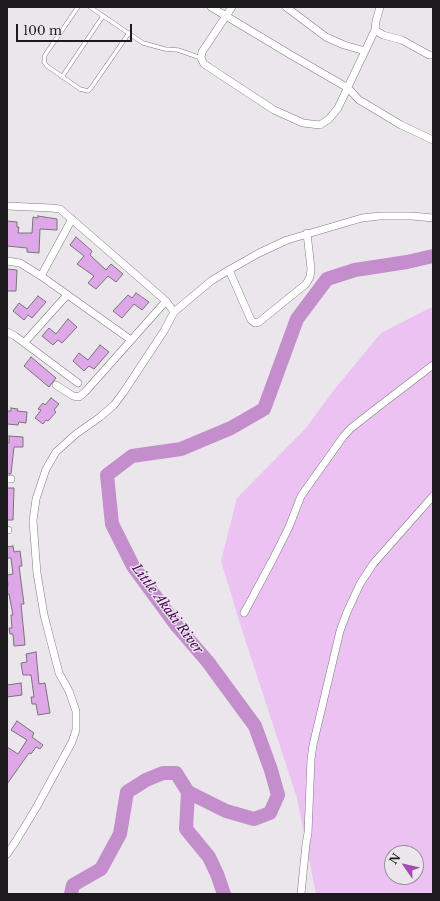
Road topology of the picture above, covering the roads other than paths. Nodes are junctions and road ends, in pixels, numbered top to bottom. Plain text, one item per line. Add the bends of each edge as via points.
1 (78, 7) edge
2 (90, 7) edge
3 (211, 7) edge
4 (232, 7) edge
5 (286, 7) edge
6 (380, 7) edge
7 (226, 15) junction
8 (103, 16) junction
9 (375, 30) junction
10 (129, 33) junction
11 (365, 51) junction
12 (433, 55) edge
13 (201, 58) junction
14 (62, 77) junction
15 (348, 88) junction
16 (433, 140) edge
17 (7, 206) edge
18 (433, 218) edge
19 (72, 219) junction
20 (307, 233) junction
21 (7, 261) edge
22 (229, 270) junction
23 (41, 276) junction
24 (67, 295) junction
25 (166, 301) junction
26 (174, 312) junction
27 (7, 332) edge
28 (132, 340) junction
29 (24, 343) junction
30 (433, 365) edge
31 (78, 383) dead end
32 (56, 385) dead end
33 (433, 496) edge
34 (244, 613) dead end
35 (7, 854) edge
36 (301, 894) edge

1 - 14 lane via 45,55 44,62 47,66
2 - 8 lane
3 - 7 street
4 - 7 street
5 - 11 street via 326,36
6 - 9 street
7 - 13 street via 202,52
7 - 15 street
8 - 10 lane
8 - 14 lane
9 - 11 street
9 - 12 street
10 - 13 lane via 143,43
10 - 14 lane via 88,91 80,89
11 - 15 street
13 - 15 street via 204,64 274,110 303,123 320,124 329,119
15 - 16 street via 359,100 401,125
17 - 19 street via 60,209
18 - 20 street via 362,218
19 - 23 street
19 - 25 street
20 - 22 street via 259,253
20 - 22 street via 311,269 308,281 259,322 251,320
21 - 23 street via 20,264
22 - 26 street via 211,281
23 - 24 street
24 - 28 street
24 - 29 street
25 - 26 street
25 - 28 street
26 - 35 street via 114,405 56,452 46,469 36,499 33,521 37,573 44,615 59,673 76,711 76,730 47,787
27 - 29 street
28 - 32 street via 79,397
29 - 31 street
30 - 34 street via 343,437 301,496 289,527
33 - 36 street via 372,564 360,584 340,631 313,745 308,833

